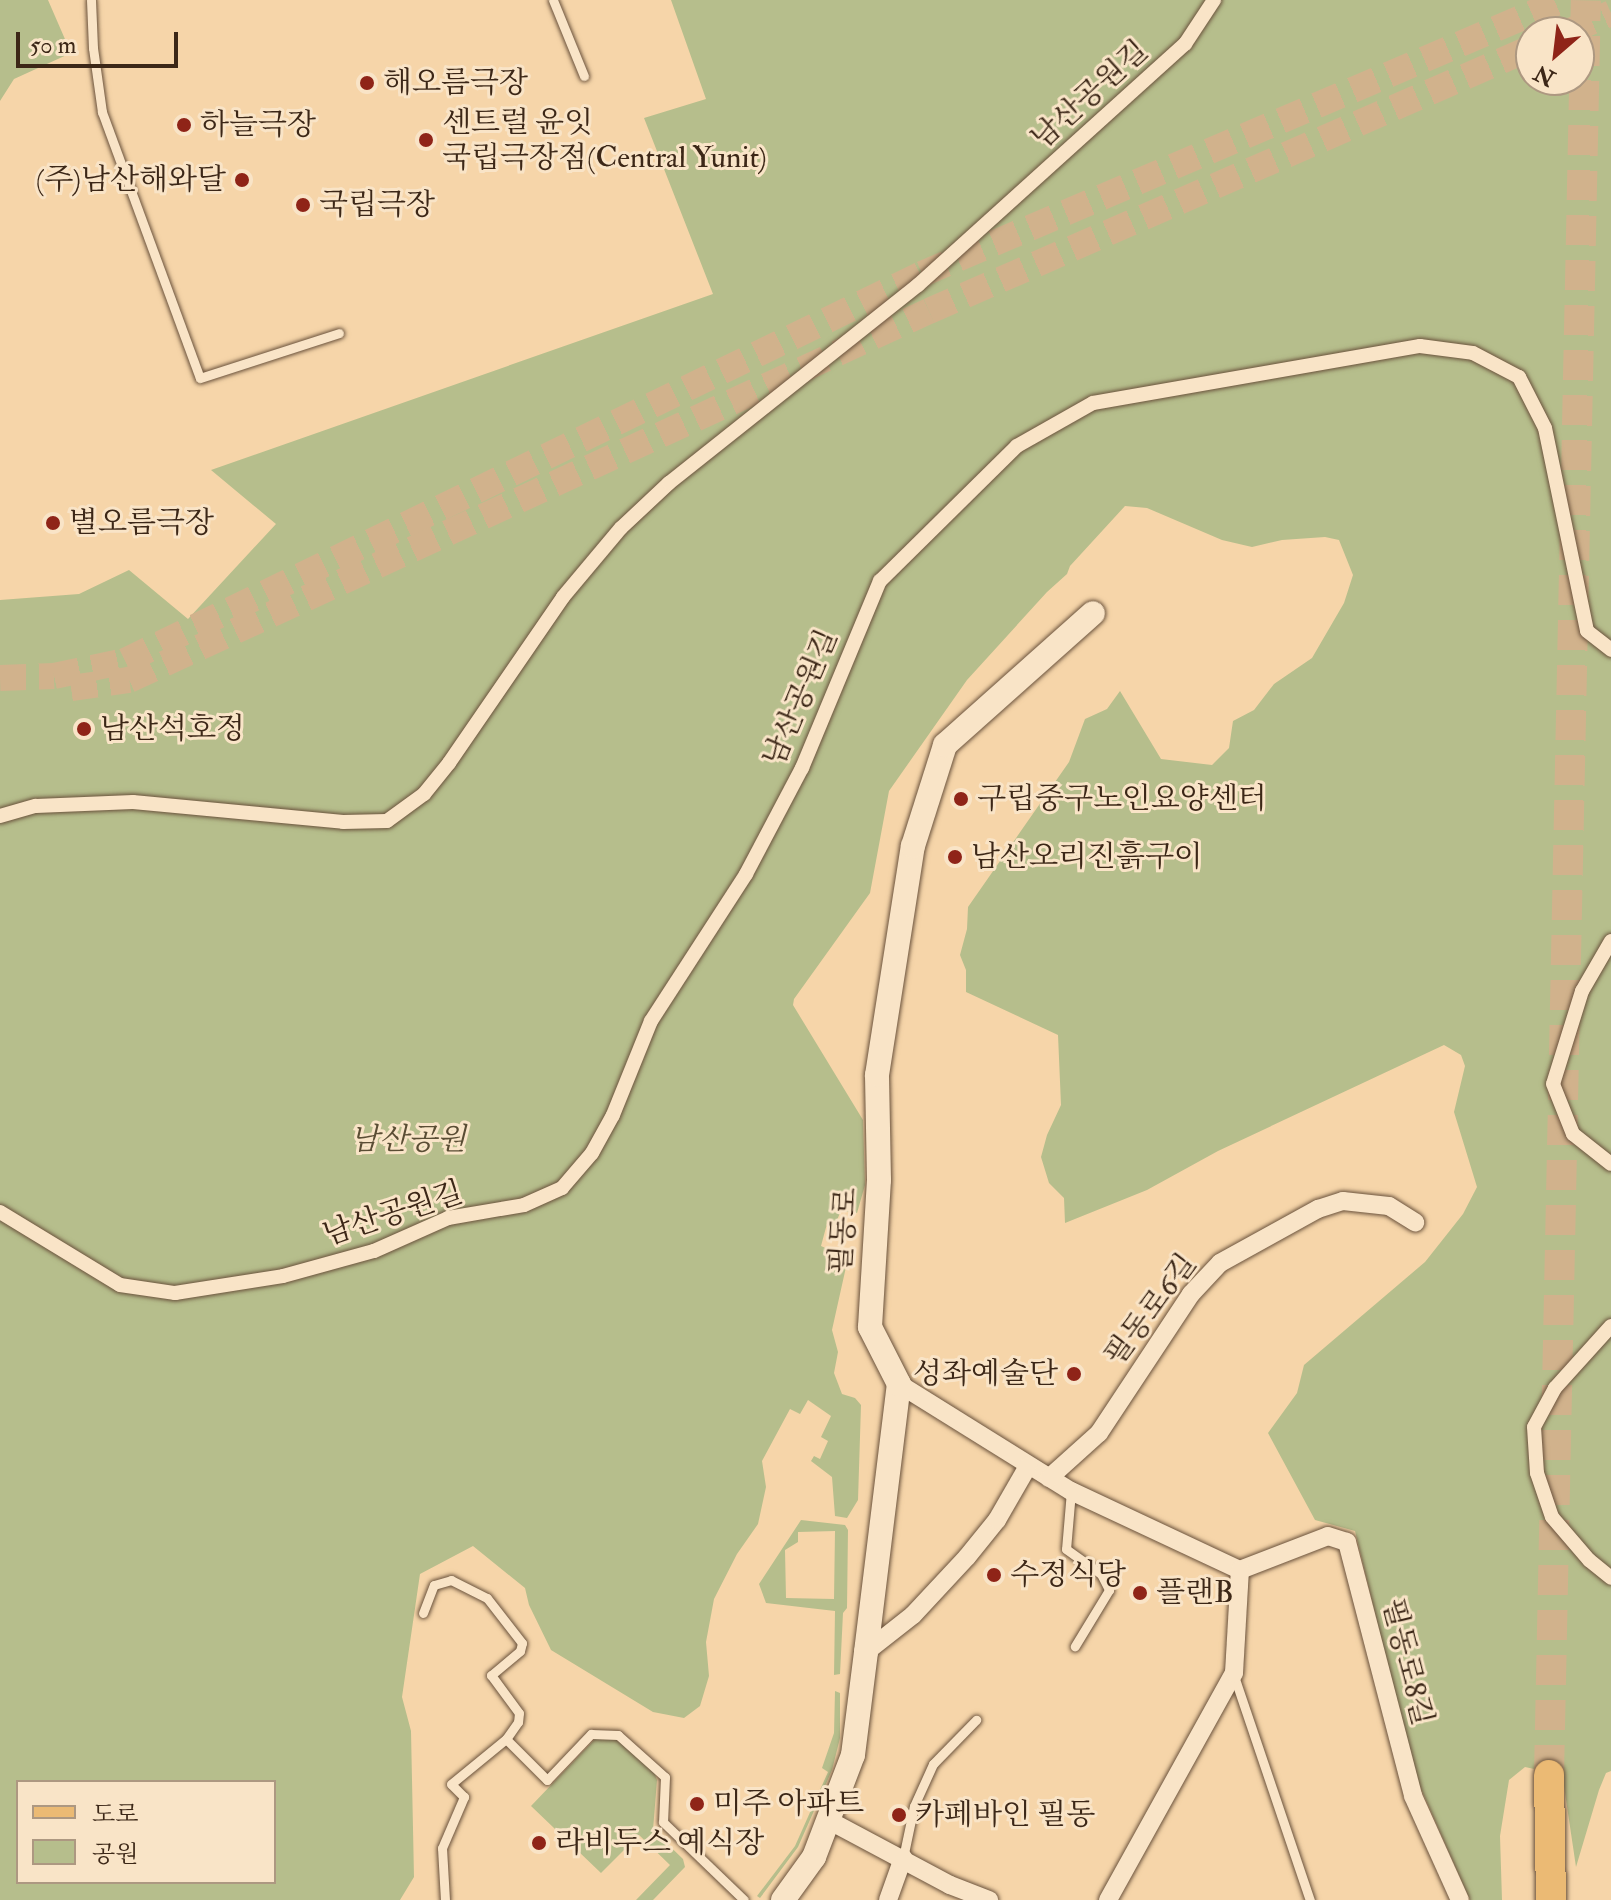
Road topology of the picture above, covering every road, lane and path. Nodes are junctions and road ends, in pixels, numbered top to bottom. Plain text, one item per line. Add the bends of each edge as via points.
1 (91, 0) edge
2 (553, 0) edge
3 (1214, 0) edge
4 (584, 76) dead end
5 (339, 333) dead end
6 (1093, 613) dead end
7 (1611, 650) edge
8 (0, 816) edge
9 (1611, 941) edge
10 (1611, 1164) edge
11 (0, 1212) edge
12 (1415, 1222) dead end
13 (1611, 1326) edge
14 (899, 1384) junction
15 (1028, 1466) junction
16 (1049, 1478) junction
17 (1071, 1491) junction
18 (1240, 1570) junction
19 (1611, 1578) edge
20 (423, 1613) dead end
21 (1075, 1646) dead end
22 (866, 1652) junction
23 (1234, 1673) junction
24 (976, 1720) dead end
25 (506, 1739) junction
26 (1549, 1775) tunnel mouth
27 (830, 1821) junction
28 (903, 1858) junction
29 (445, 1900) edge
30 (744, 1900) edge
31 (783, 1900) edge
32 (888, 1900) edge
33 (989, 1900) edge
34 (1108, 1900) edge
35 (1310, 1900) edge
36 (1460, 1900) edge
37 (1551, 1900) edge

1 - 5 lane via 102,112 200,378
2 - 4 lane
3 - 8 street, 남산공원길 via 1185,44 918,285 669,483 621,528 563,597 449,763 424,794 387,821 343,822 133,802 36,806
6 - 14 street, 필동로 via 945,745 913,846 877,1075 879,1180 870,1327
7 - 11 street, 남산공원길 via 1587,631 1545,428 1519,377 1473,353 1420,346 1093,403 1017,446 880,581 802,768 746,874 651,1021 592,1153 562,1188 524,1205 448,1218 374,1251 283,1276 175,1293 120,1285
9 - 10 street via 1582,991 1553,1084 1573,1134
12 - 16 street, 필동로6길 via 1389,1206 1343,1201 1318,1209 1220,1263 1191,1294 1099,1433
13 - 19 street via 1555,1388 1534,1427 1537,1473 1552,1517
14 - 15 street
14 - 22 street
15 - 16 street
15 - 22 street via 997,1520 967,1557 913,1615
16 - 17 street
17 - 18 street
17 - 21 lane via 1066,1549 1101,1574 1109,1590
18 - 23 street
18 - 36 street, 필동로8길 via 1328,1536 1347,1542 1413,1796
20 - 25 lane via 434,1585 451,1580 487,1598 522,1643 520,1651 491,1675 519,1713
22 - 27 street via 853,1755
23 - 34 street
23 - 35 lane
24 - 28 lane via 933,1764 914,1806
25 - 29 lane via 451,1784 464,1797 442,1848
25 - 30 lane via 547,1780 591,1734 618,1735 665,1777 663,1822
26 - 37 main road
27 - 28 street
27 - 31 street via 814,1857
28 - 32 street
28 - 33 street

